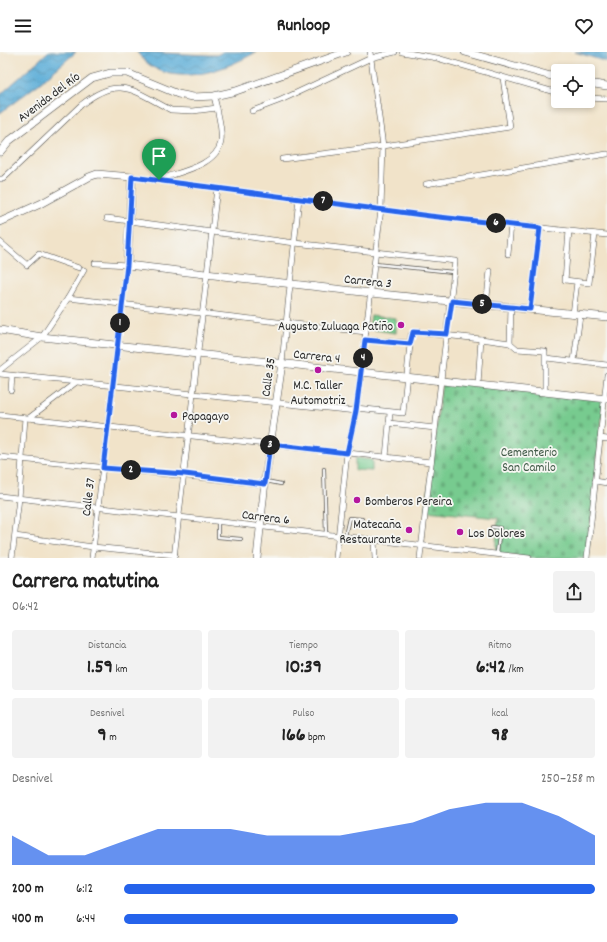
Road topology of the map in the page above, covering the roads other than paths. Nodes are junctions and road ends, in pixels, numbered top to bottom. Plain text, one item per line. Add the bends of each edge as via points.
1 (346, 52) edge
2 (370, 52) edge
3 (396, 52) edge
4 (402, 52) edge
5 (465, 52) edge
6 (370, 58) junction
7 (551, 76) edge
8 (503, 78) junction
9 (595, 84) edge
10 (607, 86) edge
11 (551, 91) edge
12 (214, 96) junction
13 (595, 98) edge
14 (607, 99) edge
15 (217, 108) junction
16 (252, 111) dead end
17 (384, 146) junction
18 (0, 152) edge
19 (607, 154) edge
20 (282, 159) dead end
21 (132, 177) junction
22 (0, 179) edge
23 (159, 180) junction
24 (426, 184) dead end
25 (216, 188) junction
26 (299, 198) junction
27 (381, 209) junction
28 (106, 218) dead end
29 (129, 220) junction
30 (0, 222) edge
31 (512, 225) junction
32 (540, 228) junction
33 (569, 231) junction
34 (212, 233) junction
35 (595, 234) junction
36 (607, 235) edge
37 (0, 242) edge
38 (295, 244) junction
39 (376, 252) junction
40 (508, 254) dead end
41 (95, 263) dead end
42 (374, 264) junction
43 (127, 265) junction
44 (79, 268) dead end
45 (84, 270) dead end
46 (490, 271) dead end
47 (454, 272) junction
48 (207, 274) junction
49 (577, 282) junction
50 (290, 284) junction
51 (371, 293) junction
52 (68, 298) junction
53 (452, 301) junction
54 (122, 304) junction
55 (486, 305) junction
56 (511, 307) junction
57 (530, 309) junction
58 (203, 313) junction
59 (576, 314) junction
60 (607, 317) edge
61 (286, 323) junction
62 (0, 330) edge
63 (366, 332) junction
64 (447, 334) junction
65 (42, 337) junction
66 (481, 339) junction
67 (365, 340) junction
68 (510, 343) junction
69 (410, 344) junction
70 (117, 345) junction
71 (198, 354) junction
72 (546, 358) junction
73 (574, 361) junction
74 (282, 363) junction
75 (607, 365) edge
76 (0, 370) edge
77 (361, 372) junction
78 (0, 374) edge
79 (12, 376) junction
80 (607, 376) edge
81 (407, 377) junction
82 (442, 381) junction
83 (74, 382) junction
84 (478, 385) junction
85 (112, 386) junction
86 (11, 390) dead end
87 (545, 392) junction
88 (193, 396) junction
89 (605, 399) edge
90 (276, 404) junction
91 (356, 410) junction
92 (390, 413) junction
93 (0, 415) edge
94 (27, 418) junction
95 (389, 423) junction
96 (108, 427) junction
97 (435, 428) junction
98 (189, 436) junction
99 (600, 438) junction
100 (607, 439) edge
101 (270, 444) junction
102 (347, 453) junction
103 (0, 456) edge
104 (386, 457) junction
105 (21, 458) junction
106 (431, 462) junction
107 (103, 468) junction
108 (324, 469) dead end
109 (185, 474) junction
110 (595, 482) junction
111 (265, 483) junction
112 (607, 483) edge
113 (281, 484) dead end
114 (0, 496) edge
115 (19, 498) junction
116 (98, 509) junction
117 (179, 518) junction
118 (362, 520) dead end
119 (218, 522) junction
120 (260, 526) junction
121 (492, 527) dead end
122 (326, 534) junction
123 (337, 535) junction
124 (15, 536) junction
125 (345, 536) junction
126 (241, 539) dead end
127 (374, 540) junction
128 (422, 546) junction
129 (93, 547) junction
130 (499, 556) edge
131 (175, 557) edge
132 (12, 558) edge
133 (92, 558) edge
134 (257, 558) edge
135 (336, 558) edge
136 (375, 558) edge
137 (420, 558) edge
138 (529, 558) edge
139 (587, 558) edge

1 - 12 main road, Avenida del Río via 236,91
2 - 6 street
3 - 6 street
4 - 8 street via 437,58
5 - 7 main road
6 - 16 street
6 - 17 street
8 - 11 street
8 - 17 street via 510,127
9 - 10 main road
12 - 15 street
12 - 18 main road, Avenida del Río via 193,97 178,94 127,73 110,73 92,78 9,141
13 - 14 street
15 - 22 street via 171,110 125,87 115,87 93,95
15 - 23 street via 221,134 218,151 212,158
17 - 20 street
17 - 27 street
19 - 24 street
21 - 23 street
21 - 29 main road, Calle 37
21 - 30 main road via 97,174 89,176 40,204
23 - 25 street
25 - 26 street
25 - 34 street
26 - 27 street
26 - 38 street, Calle 35
27 - 31 street
27 - 39 street
28 - 29 street
29 - 34 street
29 - 43 main road, Calle 37
31 - 32 street
31 - 40 street
32 - 33 street
32 - 57 street
33 - 35 street
33 - 49 street via 565,280
34 - 38 street
34 - 48 street
35 - 36 street
35 - 49 street via 589,283
37 - 44 street via 27,265 39,254
38 - 39 street
38 - 50 street, Calle 35
39 - 42 street
39 - 47 street via 455,261
41 - 43 street
42 - 47 lane
42 - 51 street
43 - 48 main road, Carrera 3
43 - 54 street, Calle 37
45 - 52 street
46 - 55 street
47 - 53 street
48 - 50 main road, Carrera 3
48 - 58 street
49 - 59 street
50 - 51 main road, Carrera 3
50 - 61 street, Calle 35
51 - 53 main road, Carrera 3
51 - 63 street
52 - 54 street
52 - 65 street
53 - 55 main road, Carrera 3
53 - 64 street
54 - 58 street
54 - 70 street, Calle 37
55 - 56 main road, Carrera 3
56 - 57 main road, Carrera 3
56 - 68 street
57 - 59 main road, Carrera 3
58 - 61 street
58 - 71 street
59 - 60 main road, Carrera 3
59 - 73 street
61 - 63 street
61 - 74 street, Calle 35
62 - 65 main road, Carrera 4
63 - 67 street
64 - 66 street
64 - 69 street via 412,333
64 - 82 street
65 - 70 main road, Carrera 4
65 - 76 street
66 - 68 street
66 - 84 street
67 - 69 street
67 - 77 street
68 - 72 street via 517,349 545,351
69 - 81 street
70 - 71 main road, Carrera 4
70 - 85 street, Calle 37
71 - 74 main road, Carrera 4
71 - 88 street
72 - 73 street
72 - 87 street
73 - 75 street
74 - 77 main road, Carrera 4
74 - 90 main road, Calle 35
77 - 81 main road, Carrera 4
77 - 91 street
78 - 79 street
79 - 83 street
79 - 86 street
80 - 89 street
81 - 82 main road, Carrera 4
81 - 92 street via 402,414
82 - 84 main road, Carrera 4
82 - 97 street
83 - 85 street
83 - 94 street
84 - 87 main road, Carrera 4
85 - 88 street
85 - 96 street, Calle 37
87 - 89 main road, Carrera 4
88 - 90 street
88 - 98 street
89 - 99 street
90 - 91 street
90 - 101 main road, Calle 35
91 - 92 street
91 - 102 street
92 - 95 street
93 - 94 street
94 - 96 street
94 - 105 street
95 - 97 street
95 - 104 street
96 - 98 street
96 - 107 street, Calle 37
97 - 106 street
98 - 101 street
98 - 109 street
99 - 100 street
99 - 110 street
101 - 102 street
101 - 111 main road, Calle 35
102 - 104 street
102 - 123 street
103 - 105 street
104 - 106 street
105 - 107 street
105 - 115 street
106 - 128 street
107 - 109 street
107 - 116 street, Calle 37
108 - 122 lane
109 - 111 street
109 - 117 street
110 - 112 street
110 - 139 street
111 - 113 lane
111 - 120 main road, Calle 35
114 - 115 street, Carrera 6
115 - 116 street, Carrera 6
115 - 124 street
116 - 117 street, Carrera 6
116 - 129 street, Calle 37
117 - 119 street, Carrera 6
117 - 131 street
118 - 125 lane via 349,518
119 - 120 street, Carrera 6
119 - 126 lane via 218,537
120 - 122 street, Carrera 6
120 - 134 main road, Calle 35
121 - 130 lane via 500,528
122 - 123 street, Carrera 6
123 - 125 street, Carrera 6
123 - 135 street
124 - 129 street
124 - 132 street
125 - 127 street, Carrera 6
127 - 128 street, Carrera 6
127 - 136 street
128 - 130 street, Carrera 6
128 - 137 street
129 - 131 street
129 - 133 street, Calle 37
130 - 138 street, Carrera 6

